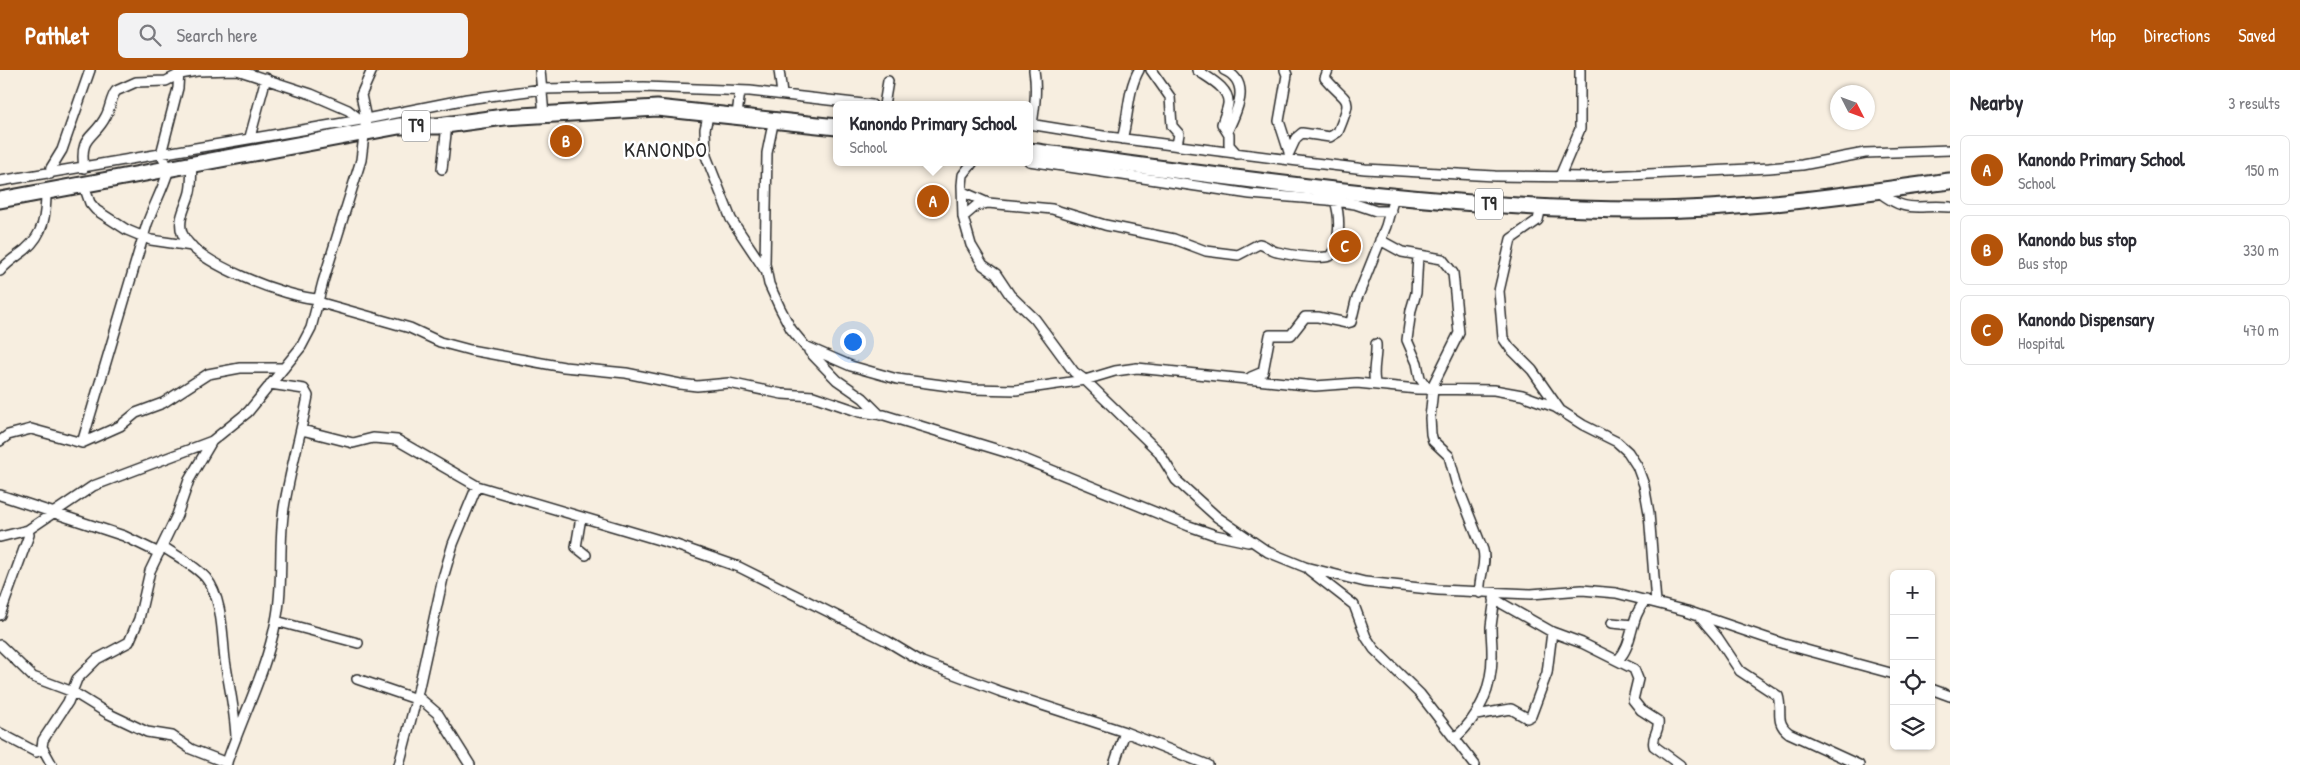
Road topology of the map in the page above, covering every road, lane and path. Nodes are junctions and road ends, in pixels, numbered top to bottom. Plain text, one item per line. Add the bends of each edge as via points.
1 (90, 70) edge
2 (372, 70) edge
3 (540, 70) edge
4 (779, 70) edge
5 (1034, 70) edge
6 (1140, 70) edge
7 (1151, 70) edge
8 (1197, 70) edge
9 (1224, 70) edge
10 (1285, 70) edge
11 (1328, 70) edge
12 (1580, 70) edge
13 (179, 72) edge
14 (266, 78) junction
15 (888, 81) dead end
16 (543, 89) junction
17 (740, 91) junction
18 (782, 94) junction
19 (839, 101) edge
20 (885, 101) edge
21 (709, 112) junction
22 (544, 115) junction
23 (737, 115) junction
24 (1033, 116) edge
25 (774, 119) junction
26 (363, 124) junction
27 (1033, 124) edge
28 (446, 125) junction
29 (833, 126) edge
30 (1227, 132) junction
31 (250, 137) junction
32 (1122, 139) junction
33 (1178, 145) junction
34 (1950, 150) edge
35 (1033, 152) edge
36 (161, 154) junction
37 (1236, 154) junction
38 (1289, 156) junction
39 (1033, 162) edge
40 (192, 166) junction
41 (970, 166) edge
42 (84, 168) junction
43 (442, 169) dead end
44 (169, 170) junction
45 (50, 174) junction
46 (1560, 176) junction
47 (0, 181) edge
48 (1950, 181) edge
49 (84, 186) junction
50 (1878, 191) junction
51 (46, 192) junction
52 (962, 192) junction
53 (0, 200) edge
54 (1335, 201) junction
55 (988, 204) junction
56 (1393, 204) junction
57 (1541, 207) junction
58 (1950, 207) edge
59 (964, 217) junction
60 (143, 237) junction
61 (1380, 240) junction
62 (192, 246) junction
63 (1418, 255) junction
64 (0, 271) edge
65 (766, 272) junction
66 (319, 301) junction
67 (1376, 344) dead end
68 (805, 346) junction
69 (284, 368) junction
70 (1246, 378) junction
71 (1085, 380) junction
72 (270, 384) junction
73 (1376, 385) junction
74 (1431, 389) junction
75 (1560, 410) junction
76 (880, 415) junction
77 (302, 430) junction
78 (0, 440) edge
79 (212, 441) junction
80 (82, 443) junction
81 (477, 486) junction
82 (0, 495) edge
83 (54, 513) junction
84 (581, 517) junction
85 (28, 530) junction
86 (0, 537) edge
87 (1253, 543) junction
88 (160, 550) junction
89 (586, 555) dead end
90 (1305, 567) junction
91 (1480, 593) junction
92 (1494, 596) junction
93 (1646, 600) junction
94 (1656, 604) junction
95 (0, 615) edge
96 (1698, 615) junction
97 (276, 621) junction
98 (1612, 623) dead end
99 (1633, 626) junction
100 (1552, 632) junction
101 (1562, 636) junction
102 (358, 642) dead end
103 (0, 645) edge
104 (1550, 655) junction
105 (1618, 660) junction
106 (1890, 673) edge
107 (357, 679) dead end
108 (1935, 690) edge
109 (73, 692) junction
110 (1950, 696) edge
111 (417, 698) junction
112 (1476, 715) junction
113 (0, 732) edge
114 (1125, 732) junction
115 (1455, 738) junction
116 (236, 739) junction
117 (43, 749) junction
118 (53, 764) edge
119 (227, 764) edge
120 (399, 765) edge
121 (470, 765) edge
122 (1114, 765) edge
123 (1208, 765) edge
124 (1475, 765) edge
125 (1680, 765) edge
126 (1859, 765) edge

1 - 45 street via 62,150
2 - 26 street via 361,95
3 - 16 street
4 - 18 street
5 - 24 street via 1037,84
6 - 32 street via 1131,88
7 - 33 street via 1170,97 1172,126 1179,134
8 - 30 street via 1220,86 1227,97 1222,124
9 - 30 street via 1240,83 1241,93
10 - 38 street via 1287,75 1279,121
11 - 38 street via 1325,78 1348,103 1338,132 1330,137 1302,133 1296,138
12 - 46 street via 1580,129
13 - 14 street via 237,70
13 - 36 street via 175,104
13 - 42 street via 166,80 136,82 116,91 103,122 85,143 82,155
14 - 26 street via 348,110
14 - 31 street
15 - 20 street
16 - 17 street via 644,87
16 - 22 street
16 - 26 street via 467,99
17 - 18 street
17 - 23 street
18 - 19 street
21 - 22 highway, T9 via 657,108
21 - 23 highway, T9
21 - 65 street via 705,129 708,162 731,219
22 - 28 highway, T9
23 - 25 highway, T9
25 - 29 highway, T9
25 - 65 street via 767,153
26 - 28 highway, T9
26 - 31 street
26 - 40 highway, T9
26 - 66 street via 361,160
27 - 32 street
28 - 43 street
30 - 37 street via 1229,145
31 - 36 street
32 - 33 street
33 - 37 street
34 - 46 street via 1865,153 1769,168
35 - 56 highway, T9
36 - 42 street
36 - 44 street
37 - 38 street
38 - 46 street via 1425,173
39 - 54 street via 1250,194
40 - 44 highway, T9
40 - 62 street via 190,193 180,224
41 - 52 street via 963,175
42 - 45 street
44 - 49 highway, T9
44 - 60 street
45 - 47 street
48 - 50 highway, T9
49 - 51 highway, T9
49 - 60 street via 96,210
50 - 57 highway, T9 via 1737,206 1641,210
50 - 58 street via 1904,207
51 - 53 highway, T9
51 - 64 street via 40,232
52 - 55 street
52 - 59 street
54 - 55 street via 1337,238 1335,251 1328,258 1277,252 1258,244 1238,256 1206,251 1052,209
54 - 56 street via 1376,212
55 - 59 street via 976,206
56 - 57 highway, T9
56 - 61 street
57 - 75 street via 1538,220 1511,239 1499,300 1505,342 1532,370
59 - 71 street via 968,240 979,259 1000,278 1010,295 1039,324 1069,366
60 - 62 street
60 - 80 street
61 - 63 street via 1402,252
61 - 70 street via 1351,322 1308,316 1291,335 1270,335 1263,372
62 - 66 street via 256,284
63 - 74 street via 1408,340 1420,378
63 - 74 street via 1445,261 1456,285 1459,333
65 - 68 street via 791,329
66 - 69 street via 308,337
66 - 76 street via 470,350 680,384 729,383 782,394 813,396 860,412
67 - 73 street via 1373,379
68 - 71 street via 851,366 935,386 1016,390
68 - 76 street via 832,376
69 - 72 street
69 - 80 street via 240,368 208,374 163,403 136,413 120,426
70 - 71 street via 1137,368
70 - 73 street via 1315,386
71 - 87 street via 1158,451 1176,480 1217,517
72 - 77 street via 307,391
72 - 79 street via 248,412
73 - 74 street
74 - 75 street via 1506,391
74 - 91 street via 1433,441 1449,457 1483,550 1485,560
75 - 94 street via 1617,442 1637,466 1649,513
76 - 87 street via 1012,454 1215,535
77 - 81 street via 353,443 373,438 398,440
77 - 97 street via 284,509 282,574
78 - 80 street via 31,429
79 - 83 street via 92,486
79 - 88 street via 189,480
81 - 84 street
81 - 111 street via 453,544
82 - 83 street
83 - 85 street
83 - 88 street
84 - 89 street via 576,547
84 - 114 street via 739,567 887,641 922,662
85 - 86 street
85 - 95 street via 29,535
87 - 90 street
88 - 109 street via 150,571 137,627 129,642 97,659 76,681
88 - 116 street via 199,572 211,585 218,606 234,701
90 - 91 street via 1365,582
90 - 115 street via 1354,605 1374,649 1420,694
91 - 92 street
92 - 93 street via 1599,590
92 - 100 street
92 - 112 street via 1492,658 1483,703
93 - 94 street
93 - 99 street via 1636,612
94 - 96 street
96 - 106 street via 1784,644
96 - 126 street via 1740,671 1778,696 1782,728
97 - 102 street
97 - 116 street via 257,688
98 - 99 street
99 - 105 street via 1623,656
100 - 101 street
100 - 104 street
101 - 104 street
101 - 105 street
103 - 109 street via 32,677
104 - 112 street via 1546,679 1529,718 1508,709
105 - 125 street via 1629,664 1638,674 1632,696 1636,705 1658,721 1654,746
107 - 111 street
108 - 110 street
109 - 117 street via 43,740
109 - 119 street via 120,720 147,732 172,736 191,749
111 - 120 street
111 - 121 street via 438,714
112 - 115 street
113 - 117 street via 36,752
114 - 122 street
114 - 123 street
115 - 124 street
116 - 119 street
117 - 118 street

